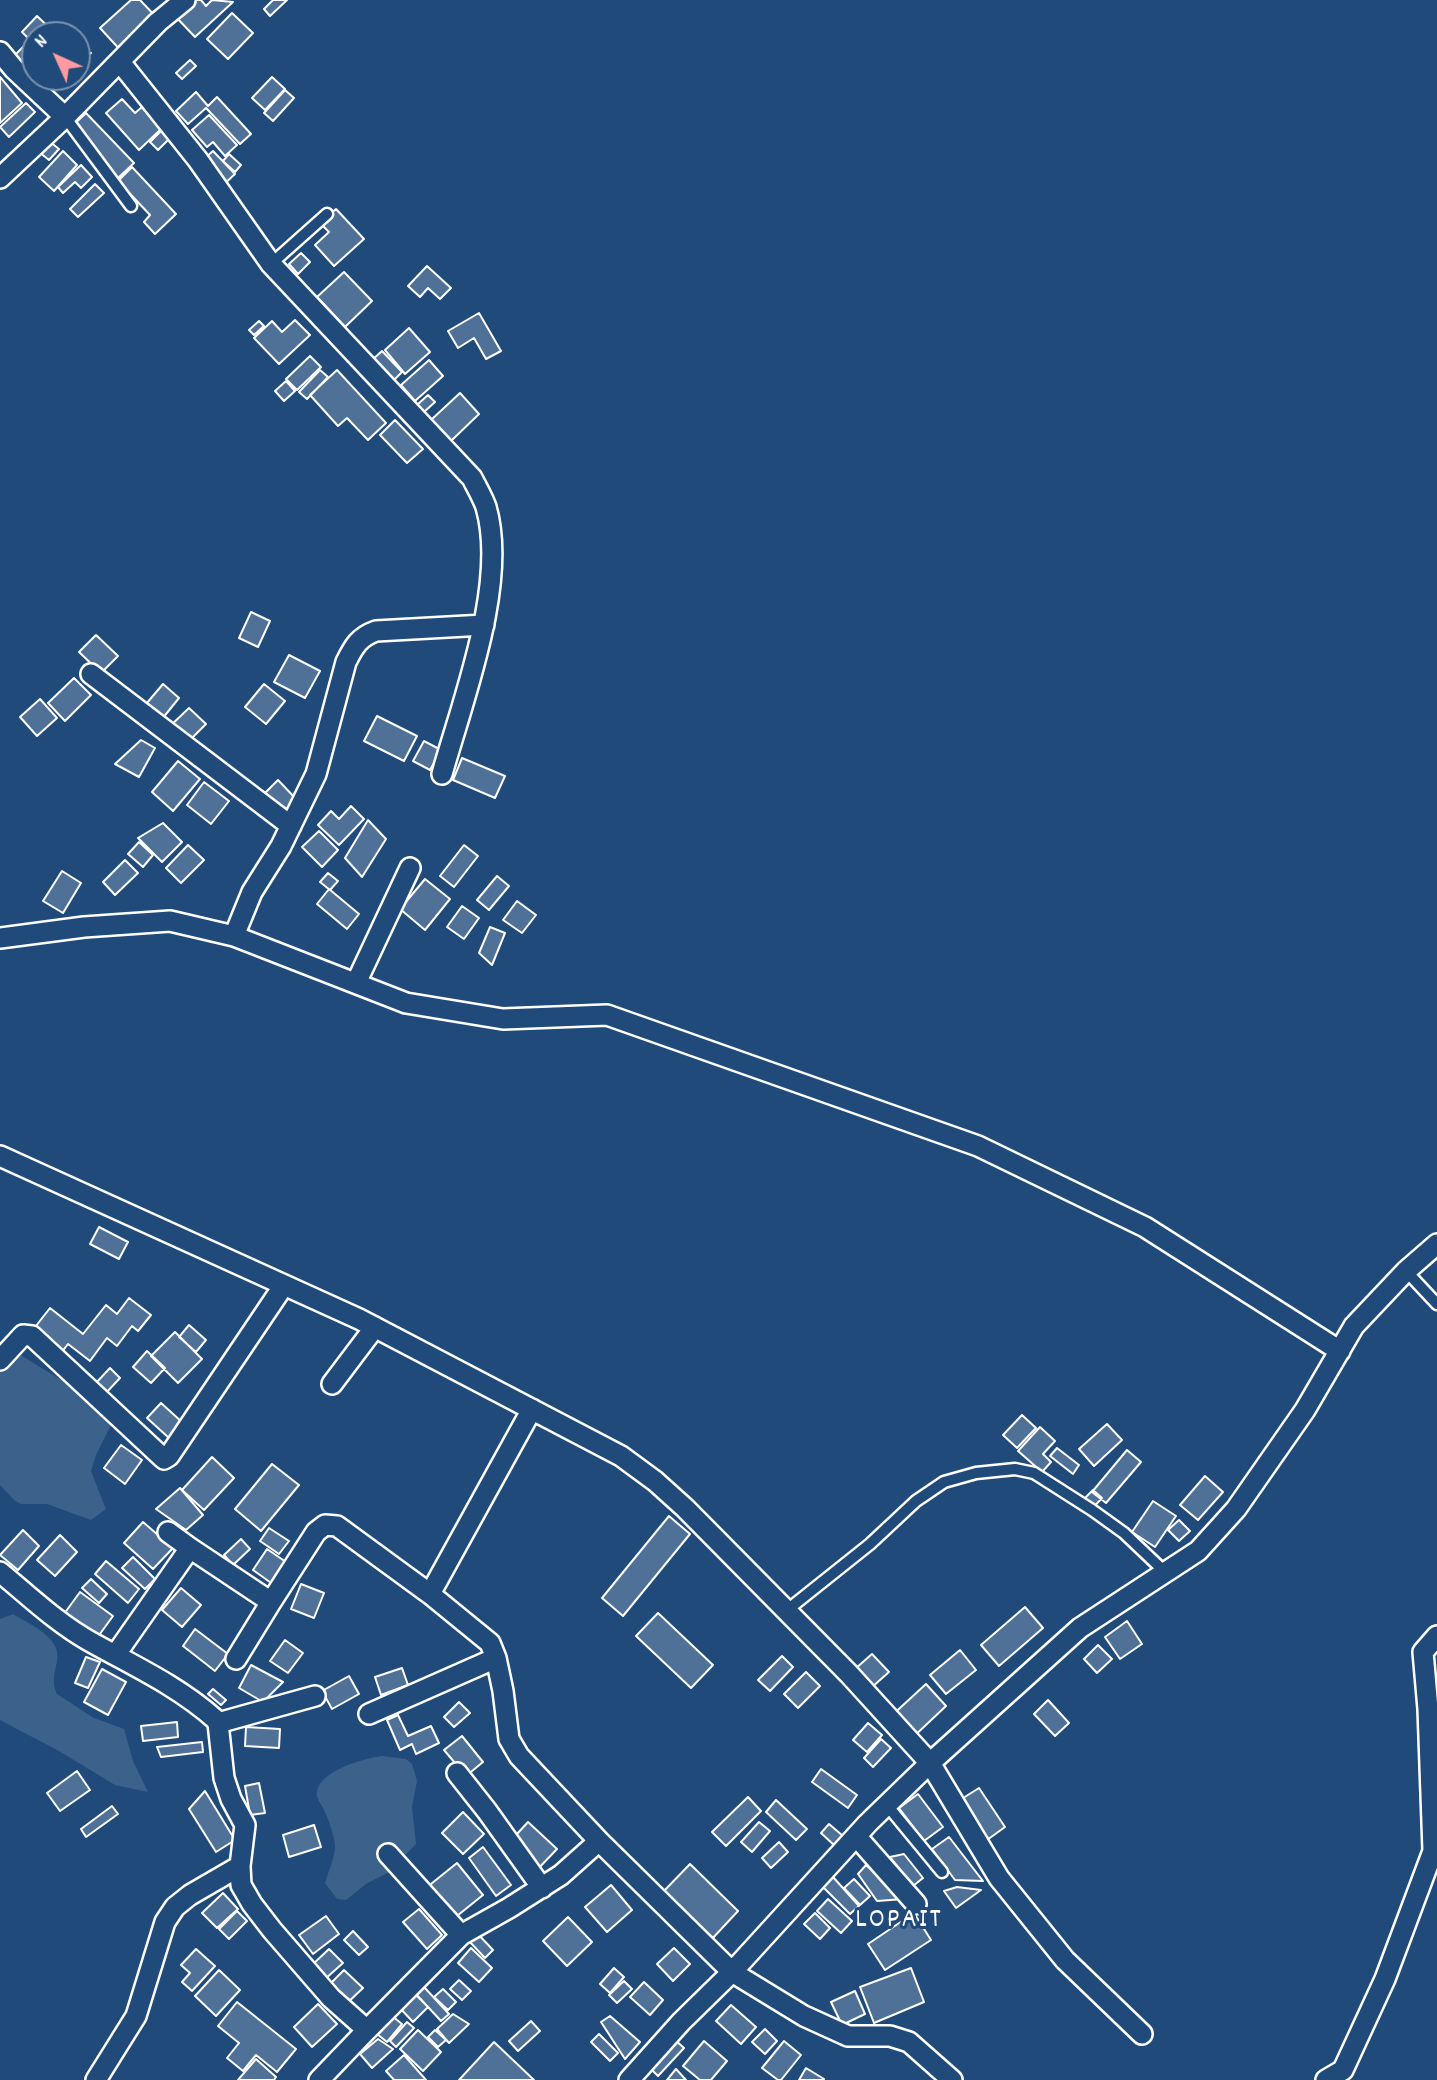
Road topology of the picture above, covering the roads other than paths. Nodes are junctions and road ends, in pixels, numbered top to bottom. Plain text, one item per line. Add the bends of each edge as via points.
1 (185, 0) edge
2 (0, 52) edge
3 (120, 62) junction
4 (65, 117) junction
5 (0, 178) edge
6 (131, 206) dead end
7 (327, 214) dead end
8 (271, 264) junction
9 (484, 625) junction
10 (91, 674) dead end
11 (442, 774) dead end
12 (291, 825) junction
13 (410, 868) dead end
14 (234, 936) junction
15 (0, 938) edge
16 (356, 984) junction
17 (0, 1156) edge
18 (1437, 1244) edge
19 (1406, 1271) junction
20 (284, 1285) junction
21 (1437, 1304) edge
22 (375, 1327) junction
23 (1340, 1351) junction
24 (0, 1360) edge
25 (332, 1384) dead end
26 (532, 1409) junction
27 (168, 1532) dead end
28 (190, 1548) junction
29 (0, 1572) edge
30 (1165, 1572) junction
31 (430, 1594) junction
32 (271, 1602) junction
33 (786, 1611) junction
34 (1437, 1636) edge
35 (116, 1654) junction
36 (496, 1658) junction
37 (236, 1659) dead end
38 (315, 1696) dead end
39 (369, 1714) dead end
40 (218, 1723) junction
41 (930, 1763) junction
42 (457, 1773) dead end
43 (886, 1804) junction
44 (856, 1836) junction
45 (599, 1841) junction
46 (388, 1854) dead end
47 (240, 1866) junction
48 (942, 1872) dead end
49 (542, 1888) junction
50 (916, 1904) dead end
51 (461, 1935) junction
52 (732, 1972) junction
53 (367, 2030) junction
54 (1142, 2034) dead end
55 (96, 2080) edge
56 (319, 2080) edge
57 (629, 2080) edge
58 (952, 2080) edge
59 (1326, 2080) edge

1 - 3 street
2 - 4 street
3 - 4 street
3 - 8 street via 198,160
4 - 5 street
4 - 6 lane
7 - 8 lane
8 - 9 street via 472,478 486,507 491,536
9 - 11 street
9 - 12 street via 364,635 346,662 316,774
10 - 12 street
12 - 14 street via 252,892
13 - 16 street
14 - 15 street via 170,921
14 - 16 street
16 - 23 street via 406,1003 503,1019 607,1015 978,1146 1145,1227
17 - 20 street
18 - 19 street
19 - 21 lane
19 - 23 street via 1354,1326
20 - 22 street
20 - 24 street via 164,1459 32,1336 23,1335
22 - 25 street
22 - 26 street
23 - 30 street via 1236,1508 1198,1551
26 - 31 street
26 - 33 street via 621,1456 655,1481
27 - 28 street
28 - 32 street
28 - 35 street
29 - 35 street via 61,1623
30 - 33 lane via 1124,1533 1074,1498 1034,1473 1015,1469 944,1482
30 - 41 street via 1080,1628
31 - 32 street via 331,1524 316,1532
31 - 36 street via 489,1643
32 - 37 street
33 - 41 street
34 - 59 street via 1423,1652 1433,1851 1385,1979 1348,2060 1343,2070
35 - 40 street via 162,1680
36 - 39 street
36 - 45 street via 509,1739 519,1756
38 - 40 street
40 - 47 street via 224,1778 245,1825
41 - 43 street
41 - 54 street via 1003,1884 1065,1960
42 - 49 street
43 - 44 street
43 - 48 lane
44 - 50 street
44 - 52 street
45 - 49 street
45 - 52 street
46 - 51 street
47 - 53 street via 241,1885 265,1921 331,1998
47 - 55 street via 175,1907 165,1922 136,2016
49 - 51 street
51 - 53 street
52 - 57 street
52 - 58 street via 804,2016 848,2036 890,2036 909,2042
53 - 56 street

